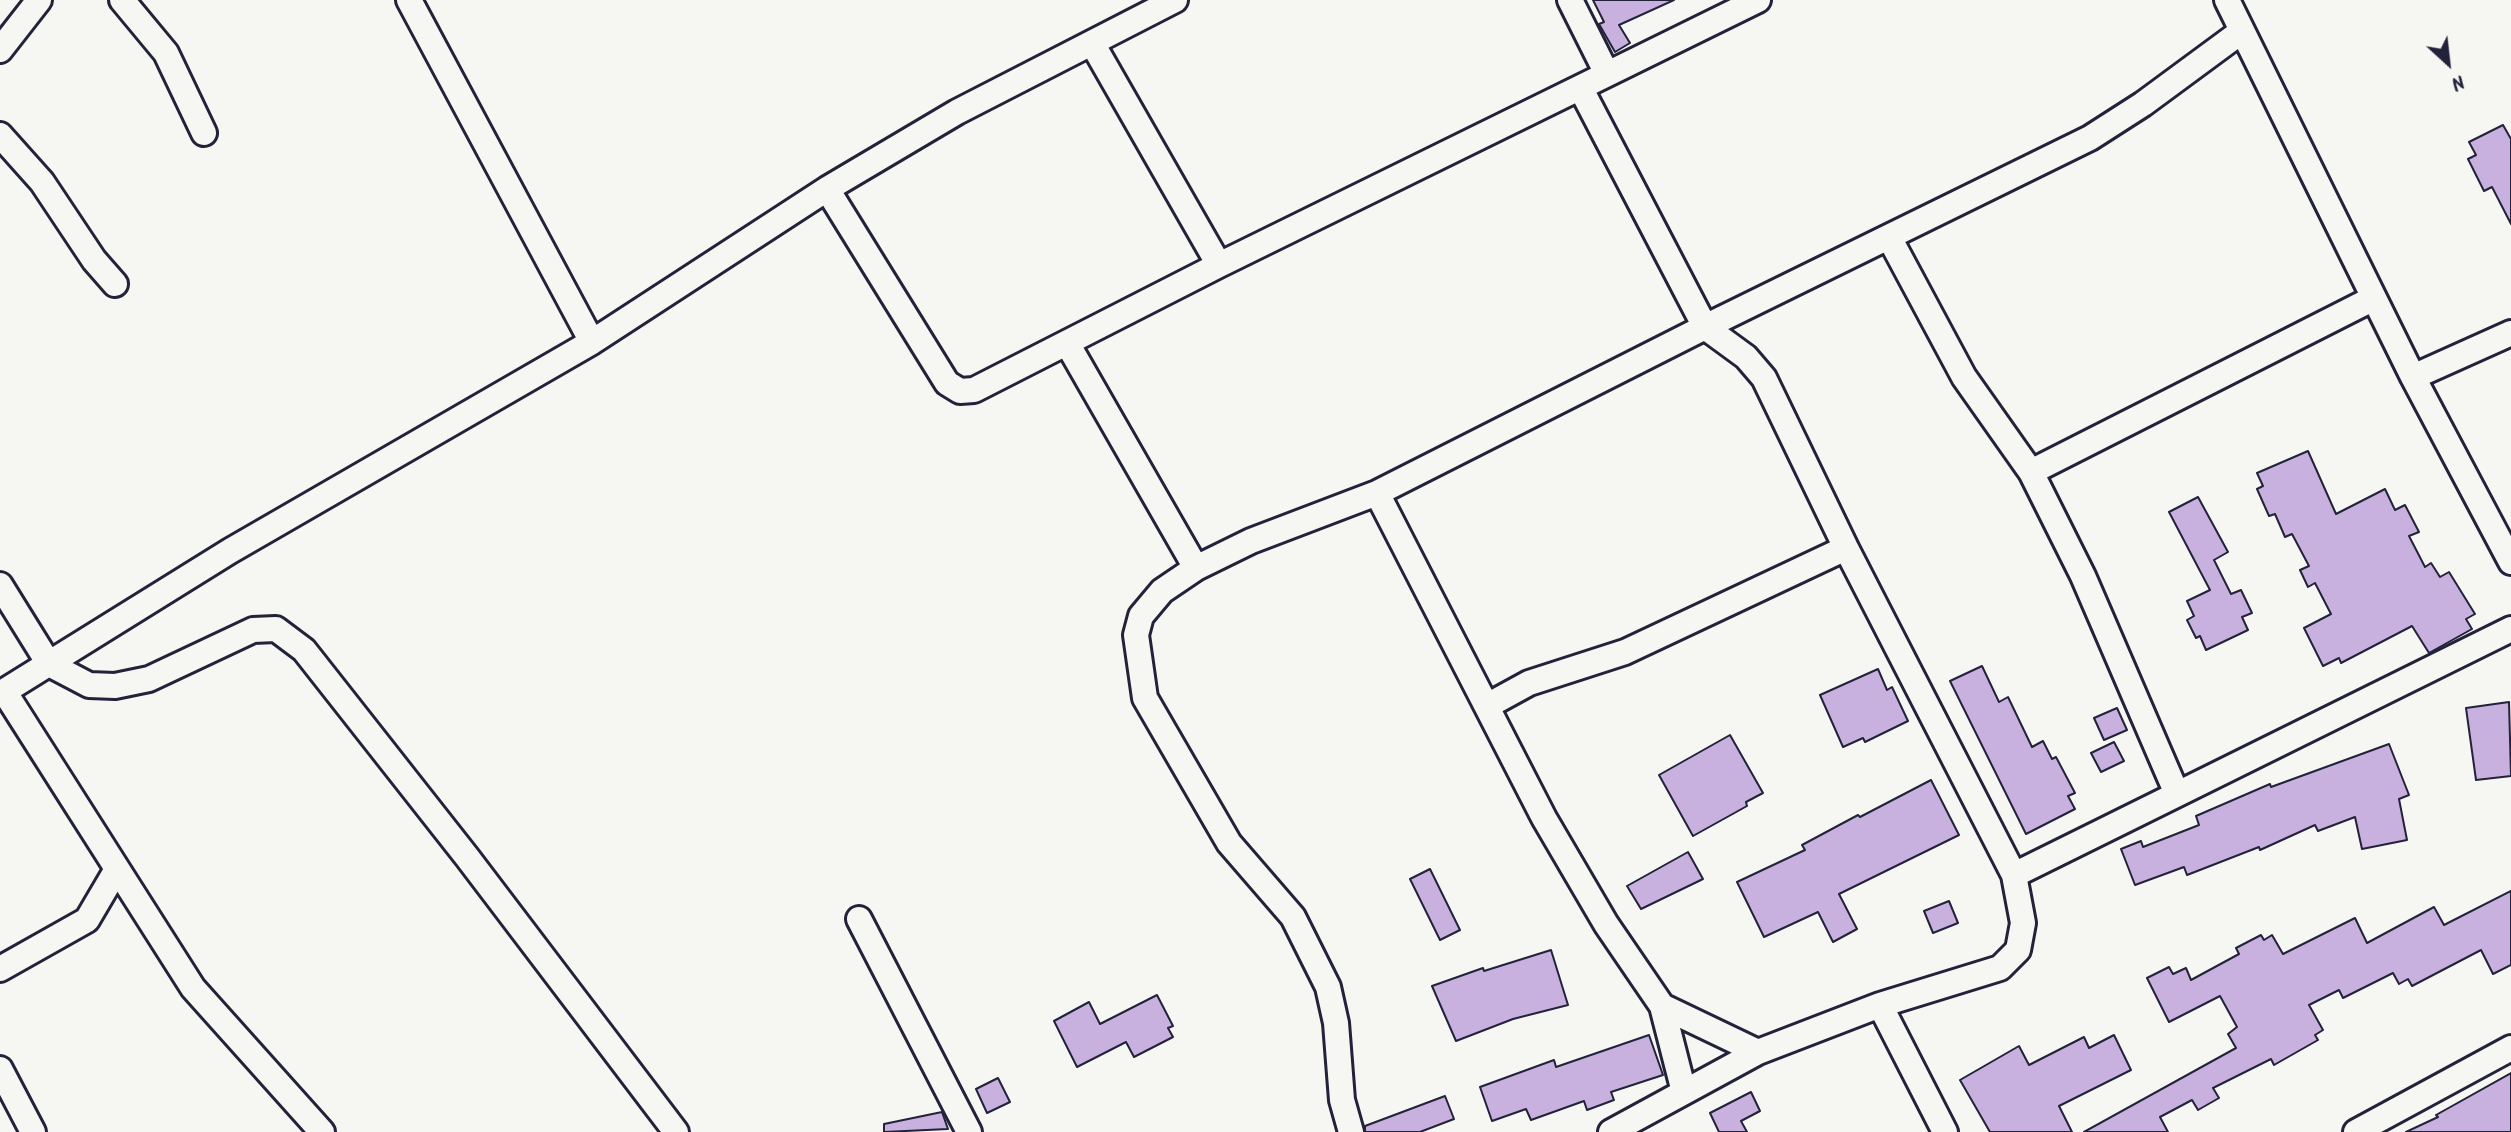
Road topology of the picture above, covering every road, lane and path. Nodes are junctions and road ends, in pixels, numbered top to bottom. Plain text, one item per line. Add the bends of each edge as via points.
1 (39, 0) edge
2 (122, 0) edge
3 (409, 0) edge
4 (1175, 0) edge
5 (1570, 0) edge
6 (1758, 0) edge
7 (2227, 0) edge
8 (2242, 31) junction
9 (1091, 43) junction
10 (0, 50) edge
11 (1607, 74) junction
12 (1581, 89) junction
13 (204, 133) dead end
14 (0, 135) edge
15 (827, 189) junction
16 (1890, 239) junction
17 (1219, 265) junction
18 (115, 285) dead end
19 (2374, 298) junction
20 (1705, 327) junction
21 (2511, 332) edge
22 (592, 342) junction
23 (1067, 343) junction
24 (2413, 377) junction
25 (2031, 472) junction
26 (1377, 493) junction
27 (1846, 548) junction
28 (2511, 562) edge
29 (1196, 568) junction
30 (0, 585) edge
31 (2511, 629) edge
32 (49, 664) junction
33 (2, 692) edge
34 (1487, 706) junction
35 (2177, 794) junction
36 (117, 869) junction
37 (2014, 875) junction
38 (859, 919) dead end
39 (0, 969) edge
40 (1880, 1005) junction
41 (1662, 1006) junction
42 (2511, 1048) edge
43 (1758, 1052) junction
44 (0, 1069) edge
45 (1684, 1092) junction
46 (33, 1132) edge
47 (323, 1132) edge
48 (676, 1132) edge
49 (969, 1132) edge
50 (1351, 1132) edge
51 (1611, 1132) edge
52 (1945, 1132) edge
53 (2357, 1132) edge

1 - 10 street
2 - 13 street via 166,53
3 - 22 street
4 - 9 street
5 - 11 street
6 - 11 street
7 - 8 street
8 - 16 street via 2090,138
8 - 19 street
9 - 15 street via 957,112
9 - 17 street
11 - 12 street
12 - 17 street
12 - 20 street
14 - 18 street via 41,182
15 - 22 street
15 - 23 street via 947,383 960,391 974,390
16 - 20 street
16 - 25 street via 1964,377
17 - 23 street
19 - 24 street
19 - 25 street
20 - 26 street
20 - 27 street via 1746,357 1764,378
21 - 24 street
22 - 32 street via 230,551
23 - 29 street
24 - 28 street
25 - 35 street via 2083,576
26 - 29 street via 1251,541
26 - 34 street
27 - 34 street via 1625,652 1529,683
27 - 37 street
29 - 50 street via 1162,591 1141,616 1136,635 1145,698 1229,843 1293,917 1328,987 1336,1023 1342,1100
30 - 32 street
31 - 35 street
32 - 33 street
32 - 48 street via 89,685 115,686 149,679 253,630 276,629 304,650
33 - 36 street
34 - 41 street via 1596,907
35 - 37 street
36 - 39 street via 87,920
36 - 47 street via 193,988
37 - 40 street via 2023,923 2018,950 2000,968
38 - 49 street
40 - 43 street
40 - 52 street
41 - 43 street
41 - 45 street
42 - 53 street
43 - 45 street
44 - 46 street
45 - 51 street

